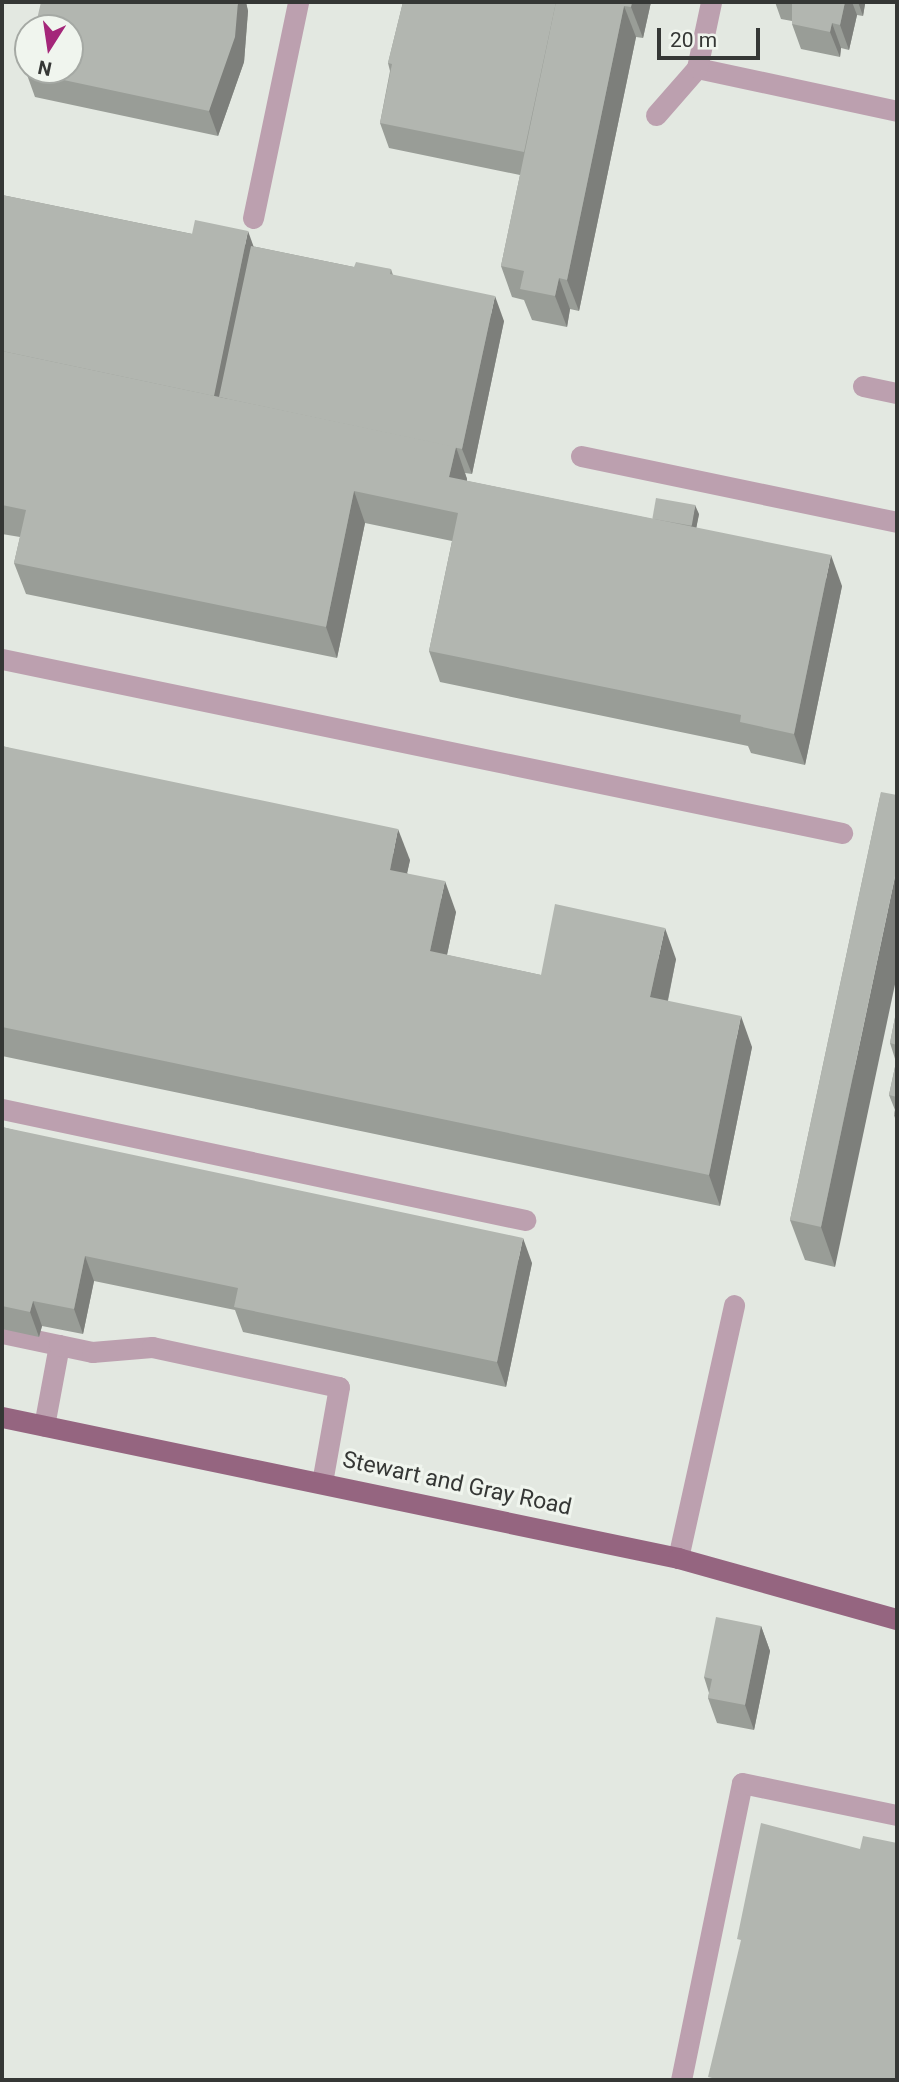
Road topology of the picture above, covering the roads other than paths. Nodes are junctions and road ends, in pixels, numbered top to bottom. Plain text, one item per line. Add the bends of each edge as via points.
1 (298, 2) edge
2 (711, 2) edge
3 (697, 68) junction
4 (897, 111) edge
5 (656, 115) dead end
6 (253, 218) dead end
7 (863, 386) dead end
8 (897, 393) edge
9 (581, 456) dead end
10 (897, 522) edge
11 (2, 659) edge
12 (842, 834) dead end
13 (2, 1109) edge
14 (525, 1220) dead end
15 (734, 1305) dead end
16 (2, 1334) edge
17 (59, 1345) junction
18 (2, 1417) edge
19 (44, 1426) junction
20 (322, 1482) junction
21 (678, 1558) junction
22 (897, 1619) edge
23 (897, 1815) edge
24 (681, 2080) edge

1 - 6 lane
2 - 3 lane
3 - 4 lane
3 - 5 lane
7 - 8 lane
9 - 10 lane
11 - 12 lane
13 - 14 lane
15 - 21 lane
16 - 17 lane
17 - 19 lane
17 - 20 lane via 92,1352 152,1347 339,1387
18 - 19 main road, Stewart and Gray Road
19 - 20 main road, Stewart and Gray Road
20 - 21 main road, Stewart and Gray Road
21 - 22 main road, Stewart and Gray Road
23 - 24 lane via 742,1783

